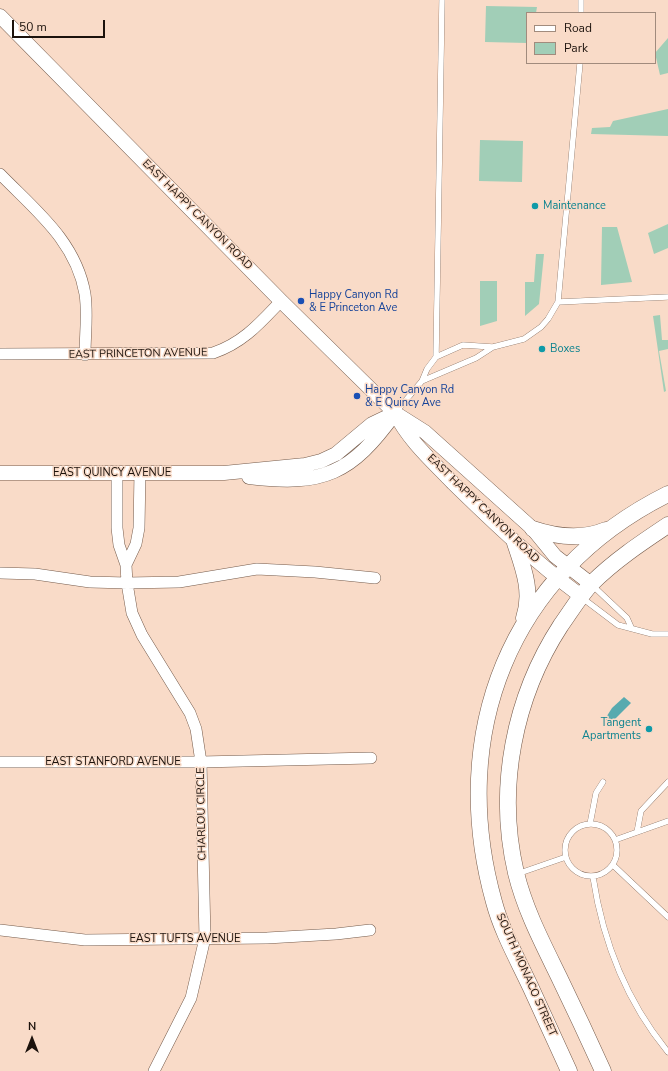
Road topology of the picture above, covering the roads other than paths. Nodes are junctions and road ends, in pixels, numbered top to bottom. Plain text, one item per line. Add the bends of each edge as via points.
1 (442, 0) edge
2 (581, 0) edge
3 (581, 12) edge
4 (0, 16) edge
5 (580, 64) edge
6 (0, 174) edge
7 (668, 297) edge
8 (282, 301) junction
9 (558, 302) junction
10 (493, 347) junction
11 (0, 354) edge
12 (85, 355) junction
13 (436, 357) junction
14 (422, 381) junction
15 (395, 413) junction
16 (117, 472) junction
17 (140, 472) junction
18 (0, 473) edge
19 (668, 494) edge
20 (668, 525) edge
21 (613, 527) junction
22 (533, 529) junction
23 (515, 543) junction
24 (126, 565) junction
25 (569, 566) junction
26 (0, 573) edge
27 (375, 578) dead end
28 (557, 578) junction
29 (127, 583) junction
30 (592, 584) junction
31 (581, 596) junction
32 (630, 627) junction
33 (520, 629) junction
34 (668, 634) edge
35 (371, 758) dead end
36 (0, 762) edge
37 (201, 762) junction
38 (603, 782) dead end
39 (668, 782) edge
40 (668, 821) edge
41 (590, 824) junction
42 (637, 832) junction
43 (616, 840) junction
44 (566, 857) junction
45 (614, 866) junction
46 (516, 874) junction
47 (593, 877) junction
48 (668, 917) edge
49 (0, 930) edge
50 (370, 930) dead end
51 (205, 938) junction
52 (668, 1052) edge
53 (154, 1071) edge
54 (569, 1071) edge
55 (603, 1071) edge

1 - 13 lane
2 - 3 lane
4 - 8 street, EAST HAPPY CANYON ROAD
5 - 9 lane
6 - 12 street via 57,232 78,268 85,294
7 - 9 lane
8 - 12 street, EAST PRINCETON AVENUE via 244,338 229,348 213,352
8 - 15 street, EAST HAPPY CANYON ROAD
9 - 10 lane via 548,319 532,334 516,342
10 - 13 lane via 463,345
10 - 14 lane via 476,358
11 - 12 street, EAST PRINCETON AVENUE
13 - 14 lane
14 - 15 lane
15 - 17 street, EAST QUINCY AVENUE via 372,424 344,449 321,461 224,473
15 - 22 street, EAST HAPPY CANYON ROAD via 425,432
15 - 23 street, EAST HAPPY CANYON ROAD via 406,433 418,447
16 - 17 street, EAST QUINCY AVENUE
16 - 18 street, EAST QUINCY AVENUE
16 - 24 street, CHARLOU CIRCLE via 117,528
17 - 24 street, CHARLOU CIRCLE via 139,528 136,544
19 - 21 main road
20 - 30 main road via 620,559
21 - 22 main road via 588,535 567,536
21 - 25 main road
22 - 25 street, EAST HAPPY CANYON ROAD via 555,556
23 - 28 street, EAST HAPPY CANYON ROAD
23 - 33 main road via 528,590 527,610
24 - 29 street, CHARLOU CIRCLE
25 - 28 main road, SOUTH MONACO STREET
25 - 30 street, EAST HAPPY CANYON ROAD
26 - 29 street
27 - 29 street via 257,569 179,582
28 - 31 street, EAST HAPPY CANYON ROAD
28 - 33 main road, SOUTH MONACO STREET
29 - 37 street, CHARLOU CIRCLE via 132,612 142,636 190,713 196,729
30 - 31 main road
30 - 32 lane via 627,618
31 - 32 lane via 618,625
31 - 46 main road via 544,654 530,683 516,728 508,785 508,821
32 - 34 lane via 652,634
33 - 54 main road, SOUTH MONACO STREET via 498,678 481,748 478,783 482,850 494,904
35 - 37 street, EAST STANFORD AVENUE
36 - 37 street, EAST STANFORD AVENUE
37 - 51 street, CHARLOU CIRCLE
38 - 41 lane via 596,793
39 - 42 lane via 641,811
40 - 42 lane
41 - 43 lane via 608,830
41 - 44 lane via 576,829 571,834 566,843
42 - 43 lane
43 - 45 lane
44 - 46 lane
44 - 47 lane via 577,872
45 - 47 lane
45 - 48 lane
46 - 55 main road via 538,934
47 - 52 lane via 603,928 624,984 642,1016
49 - 51 street, EAST TUFTS AVENUE via 85,940
50 - 51 street, EAST TUFTS AVENUE via 267,938
51 - 53 street, CHARLOU CIRCLE via 191,998

